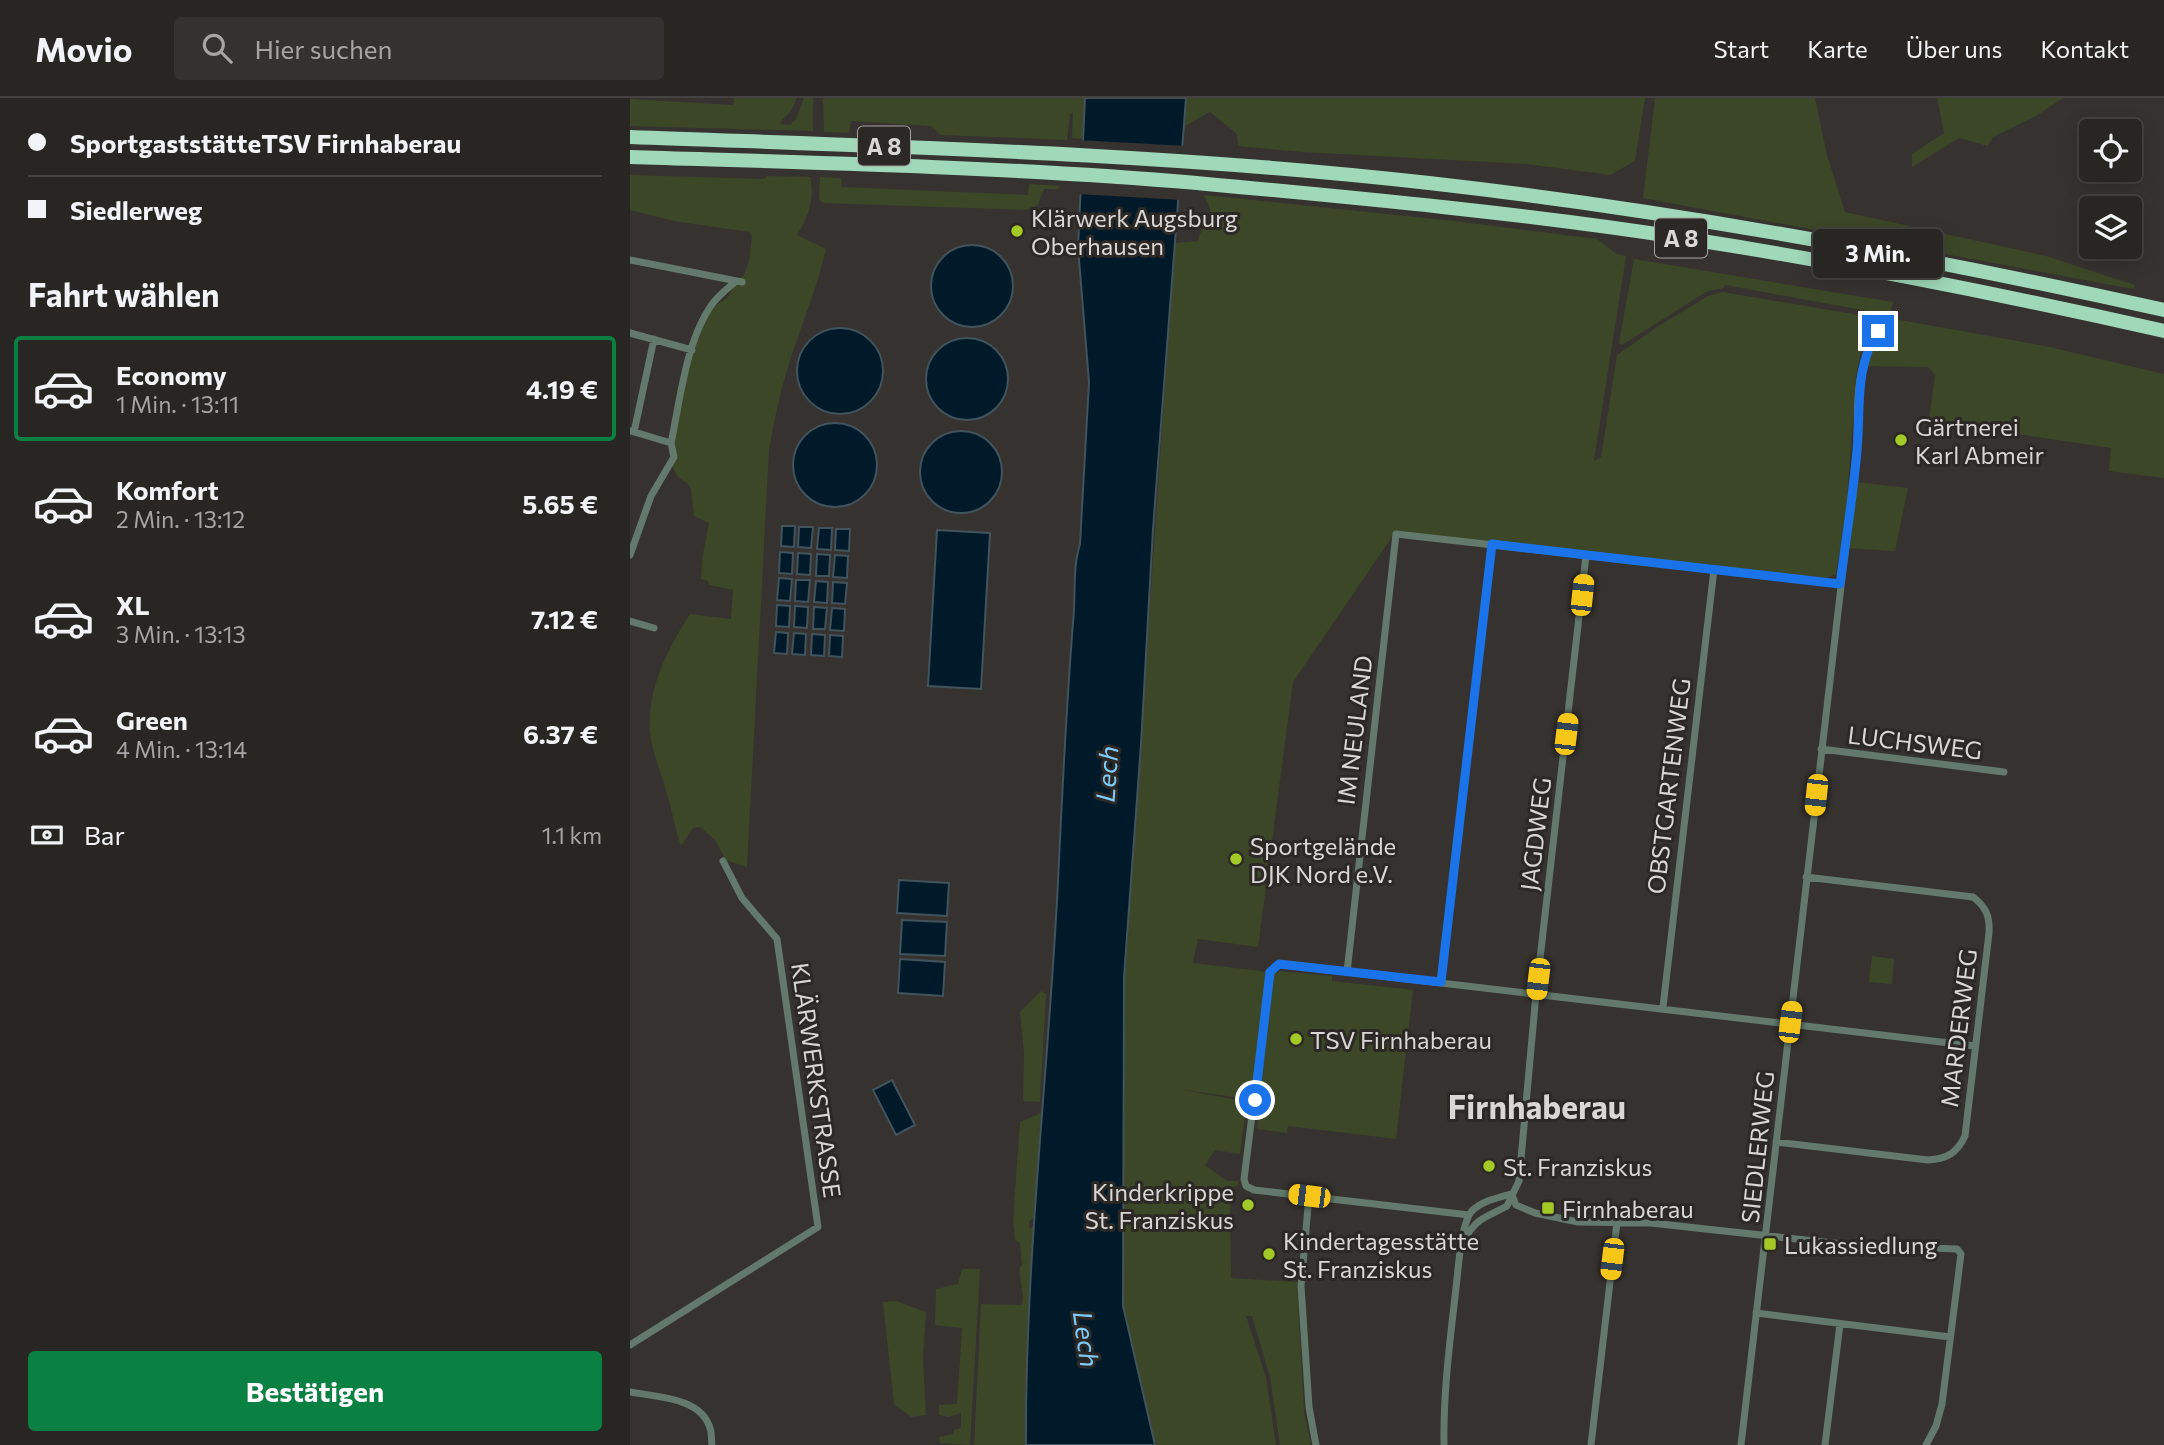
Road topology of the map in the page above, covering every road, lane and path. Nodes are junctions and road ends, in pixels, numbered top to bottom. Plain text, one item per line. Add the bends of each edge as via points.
1 (630, 137) edge
2 (630, 158) edge
3 (630, 260) edge
4 (2164, 310) edge
5 (1889, 318) dead end
6 (2164, 331) edge
7 (630, 333) edge
8 (654, 339) junction
9 (692, 350) junction
10 (632, 431) edge
11 (671, 443) junction
12 (630, 519) edge
13 (641, 523) junction
14 (1492, 544) junction
15 (630, 555) edge
16 (1586, 555) junction
17 (1714, 569) junction
18 (1840, 584) junction
19 (630, 621) edge
20 (654, 628) dead end
21 (1821, 749) junction
22 (2004, 772) dead end
23 (723, 861) dead end
24 (1807, 877) junction
25 (1347, 972) junction
26 (1441, 982) junction
27 (1536, 994) junction
28 (1663, 1007) junction
29 (1790, 1022) junction
30 (1975, 1046) junction
31 (1776, 1142) junction
32 (1511, 1194) junction
33 (1309, 1196) junction
34 (1469, 1215) junction
35 (1617, 1222) junction
36 (1766, 1236) junction
37 (1462, 1241) junction
38 (1756, 1313) junction
39 (1840, 1324) junction
40 (1950, 1337) junction
41 (630, 1345) edge
42 (630, 1392) edge
43 (712, 1445) edge
44 (1316, 1445) edge
45 (1444, 1445) edge
46 (1591, 1445) edge
47 (1741, 1445) edge
48 (1825, 1445) edge
49 (1926, 1445) edge

1 - 4 highway, A 8 via 1062,153 1428,183 1686,218 1926,260
2 - 6 highway, A 8 via 1060,175 1428,206 1680,238 1924,279
3 - 9 street via 739,281 712,304
5 - 18 street, SIEDLERWEG via 1869,345 1860,377 1857,449
7 - 8 street
8 - 9 street
8 - 10 street
9 - 11 street
10 - 11 street
11 - 13 street via 674,457
12 - 13 street
13 - 15 street
14 - 16 street
14 - 25 street, IM NEULAND via 1396,534
14 - 26 street
16 - 17 street
16 - 27 street, JAGDWEG
17 - 18 street
17 - 28 street, OBSTGARTENWEG
18 - 21 street, SIEDLERWEG
19 - 20 street
21 - 22 street, LUCHSWEG
21 - 24 street, SIEDLERWEG
23 - 41 street, KLÄRWERKSTRASSE via 741,898 777,939 818,1227
24 - 29 street, SIEDLERWEG
24 - 30 street, MARDERWEG via 1968,896 1983,905 1989,929
25 - 26 street
25 - 33 street via 1279,964 1270,972 1244,1179 1254,1190
26 - 27 street
27 - 28 street
27 - 32 street, JAGDWEG via 1519,1181
28 - 29 street
29 - 30 street
29 - 31 street, SIEDLERWEG
30 - 31 street, MARDERWEG via 1965,1136 1952,1155 1928,1160
31 - 36 street, SIEDLERWEG
32 - 34 street via 1489,1200
32 - 35 street via 1516,1205 1535,1213 1578,1222
32 - 37 street via 1507,1206 1480,1218
33 - 34 street
33 - 44 street via 1301,1286
34 - 37 street
35 - 36 street
35 - 46 street
36 - 38 street, SIEDLERWEG
36 - 40 street via 1852,1245 1954,1247 1961,1254
37 - 45 street via 1444,1394
38 - 39 street
38 - 47 street, SIEDLERWEG
39 - 40 street
39 - 48 street
40 - 49 street via 1941,1411
42 - 43 street via 689,1404 707,1421

